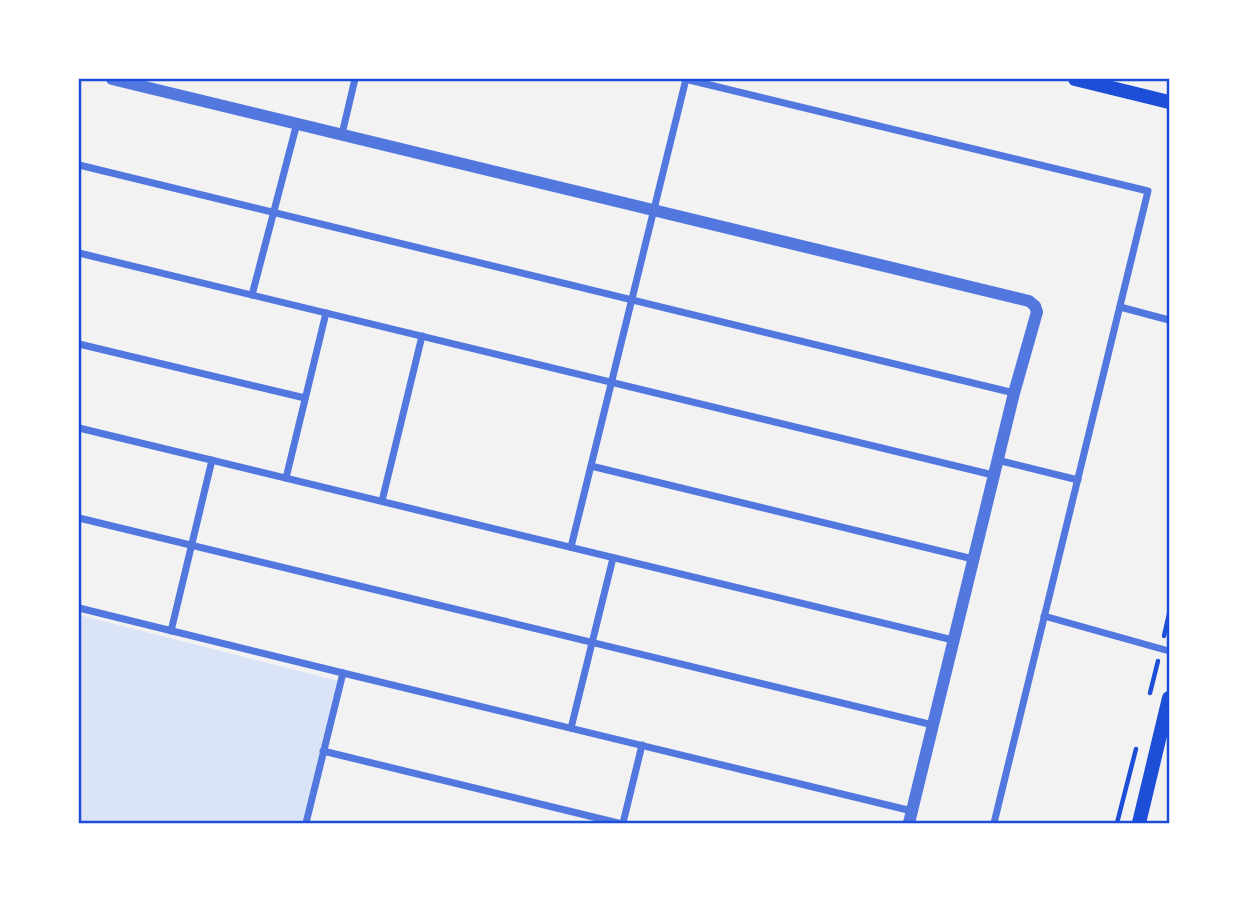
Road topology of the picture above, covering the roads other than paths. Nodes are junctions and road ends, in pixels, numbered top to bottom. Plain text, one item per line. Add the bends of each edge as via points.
1 (111, 79) edge
2 (355, 79) edge
3 (686, 79) edge
4 (1075, 79) edge
5 (1169, 102) edge
6 (297, 124) junction
7 (342, 134) junction
8 (79, 165) edge
9 (653, 210) junction
10 (273, 213) junction
11 (79, 253) edge
12 (252, 295) junction
13 (631, 300) junction
14 (1120, 307) junction
15 (326, 313) junction
16 (1169, 320) edge
17 (422, 336) junction
18 (79, 344) edge
19 (612, 382) junction
20 (1014, 393) junction
21 (305, 398) junction
22 (79, 428) edge
23 (212, 460) junction
24 (997, 460) junction
25 (591, 466) junction
26 (993, 475) junction
27 (286, 478) junction
28 (1077, 480) junction
29 (382, 501) junction
30 (79, 518) edge
31 (192, 545) junction
32 (571, 547) junction
33 (613, 558) junction
34 (973, 559) junction
35 (79, 608) edge
36 (1044, 616) junction
37 (171, 631) junction
38 (953, 640) junction
39 (592, 642) junction
40 (1169, 651) edge
41 (344, 673) junction
42 (1169, 698) edge
43 (933, 725) junction
44 (572, 728) junction
45 (642, 745) junction
46 (323, 751) junction
47 (910, 817) edge
48 (306, 823) edge
49 (621, 823) edge
50 (994, 823) edge
51 (1139, 823) edge

1 - 6 street
2 - 7 street
3 - 9 street
3 - 14 street via 1148,191
4 - 5 main road
6 - 7 street
6 - 10 street
7 - 9 street
8 - 10 street
9 - 13 street
9 - 20 street via 1029,301 1037,312
10 - 12 street
10 - 13 street
11 - 12 street
12 - 15 street
13 - 19 street
13 - 20 street
14 - 16 street
14 - 28 street
15 - 17 street
15 - 21 street
17 - 19 street
17 - 29 street
18 - 21 street
19 - 25 street
19 - 26 street
20 - 24 street
21 - 27 street
22 - 23 street
23 - 27 street
23 - 31 street
24 - 26 street
24 - 28 street
25 - 32 street
25 - 34 street
26 - 34 street
27 - 29 street
28 - 36 street
29 - 32 street
30 - 31 street
31 - 37 street
31 - 39 street
32 - 33 street
33 - 38 street
33 - 39 street
34 - 38 street
35 - 37 street
36 - 40 street
36 - 50 street
37 - 41 street
38 - 43 street
39 - 43 street
39 - 44 street
41 - 44 street
41 - 46 street
42 - 51 main road
43 - 47 street
44 - 45 street
45 - 47 street
45 - 49 street
46 - 48 street
46 - 49 street

